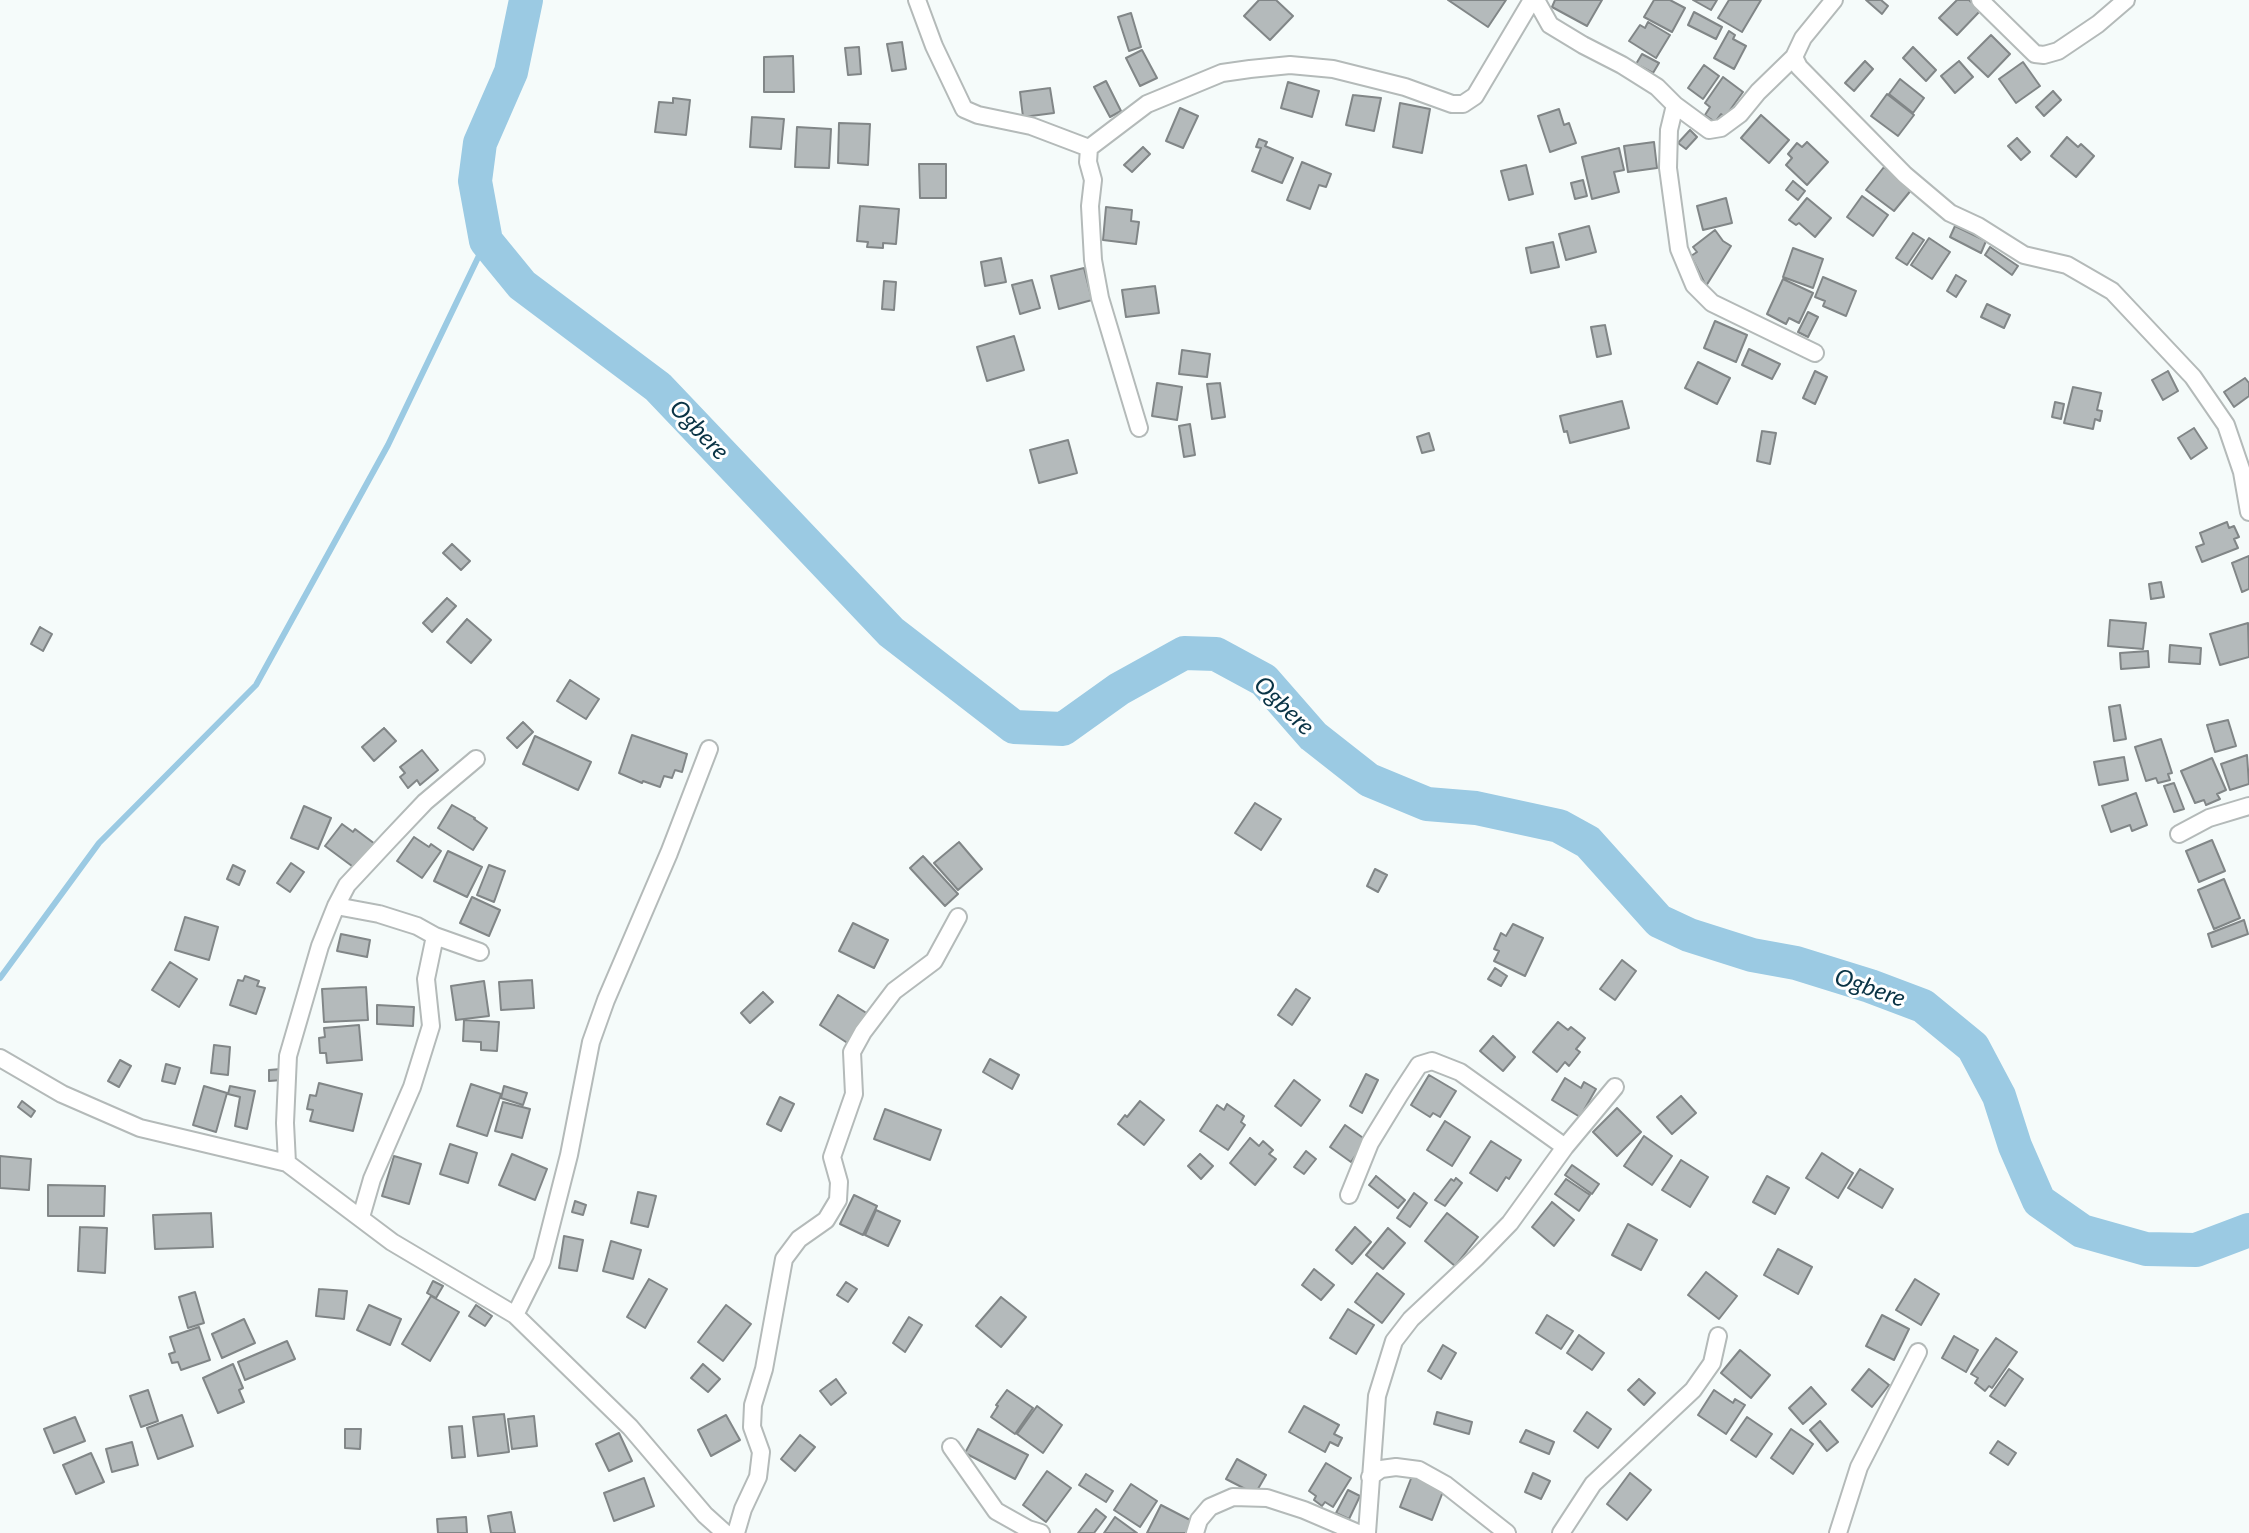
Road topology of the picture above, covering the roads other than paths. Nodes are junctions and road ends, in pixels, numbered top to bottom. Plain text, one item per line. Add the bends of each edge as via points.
1 (917, 0) edge
2 (1534, 0) edge
3 (1834, 0) edge
4 (1980, 0) edge
5 (2126, 0) edge
6 (1794, 57) junction
7 (1675, 105) junction
8 (1089, 148) junction
9 (1815, 353) dead end
10 (1139, 428) dead end
11 (2249, 512) edge
12 (709, 749) dead end
13 (476, 759) dead end
14 (2249, 806) edge
15 (2179, 834) dead end
16 (336, 906) junction
17 (958, 917) dead end
18 (435, 936) junction
19 (480, 952) dead end
20 (0, 1058) edge
21 (1615, 1087) dead end
22 (1565, 1147) junction
23 (287, 1163) junction
24 (1349, 1195) dead end
25 (361, 1217) junction
26 (515, 1315) junction
27 (1718, 1336) dead end
28 (1918, 1352) dead end
29 (951, 1447) dead end
30 (1370, 1477) junction
31 (725, 1533) edge
32 (736, 1533) edge
33 (1041, 1533) edge
34 (1195, 1533) edge
35 (1358, 1533) edge
36 (1367, 1533) edge
37 (1507, 1533) edge
38 (1561, 1533) edge
39 (1838, 1533) edge

1 - 8 street via 964,109
2 - 7 street via 1550,25 1657,87
2 - 8 street via 1475,96 1463,104 1333,69 1250,69 1222,73 1147,104
3 - 6 street
4 - 5 street via 2035,54 2044,55 2058,51
6 - 7 street via 1721,128 1709,130
6 - 11 street via 1895,166 1950,213 2024,255 2067,265 2112,291 2193,377 2226,425
7 - 9 street via 1668,168 1679,249 1694,285 1712,303
8 - 10 street via 1093,260
12 - 26 street via 591,1042 542,1261
13 - 16 street via 425,802 347,885
14 - 15 street
16 - 18 street via 379,914
16 - 23 street via 288,1056
17 - 32 street via 934,961 894,991 852,1052 854,1094 832,1157 838,1200 826,1220 799,1239 784,1259 753,1405 752,1427 761,1452 758,1477
18 - 19 street
18 - 25 street via 426,979 431,1026 427,1042
20 - 23 street via 62,1094 140,1128
21 - 22 street
22 - 24 street via 1460,1072 1432,1061 1419,1065 1400,1094 1370,1143
22 - 30 street via 1510,1223 1394,1341 1377,1396
23 - 25 street
25 - 26 street via 392,1242
26 - 31 street via 630,1427
27 - 38 street via 1712,1363 1693,1390 1593,1484
28 - 39 street via 1859,1467
29 - 33 street via 996,1511
30 - 36 street
30 - 37 street via 1381,1469 1419,1470
34 - 35 street via 1210,1507 1233,1497 1267,1498

